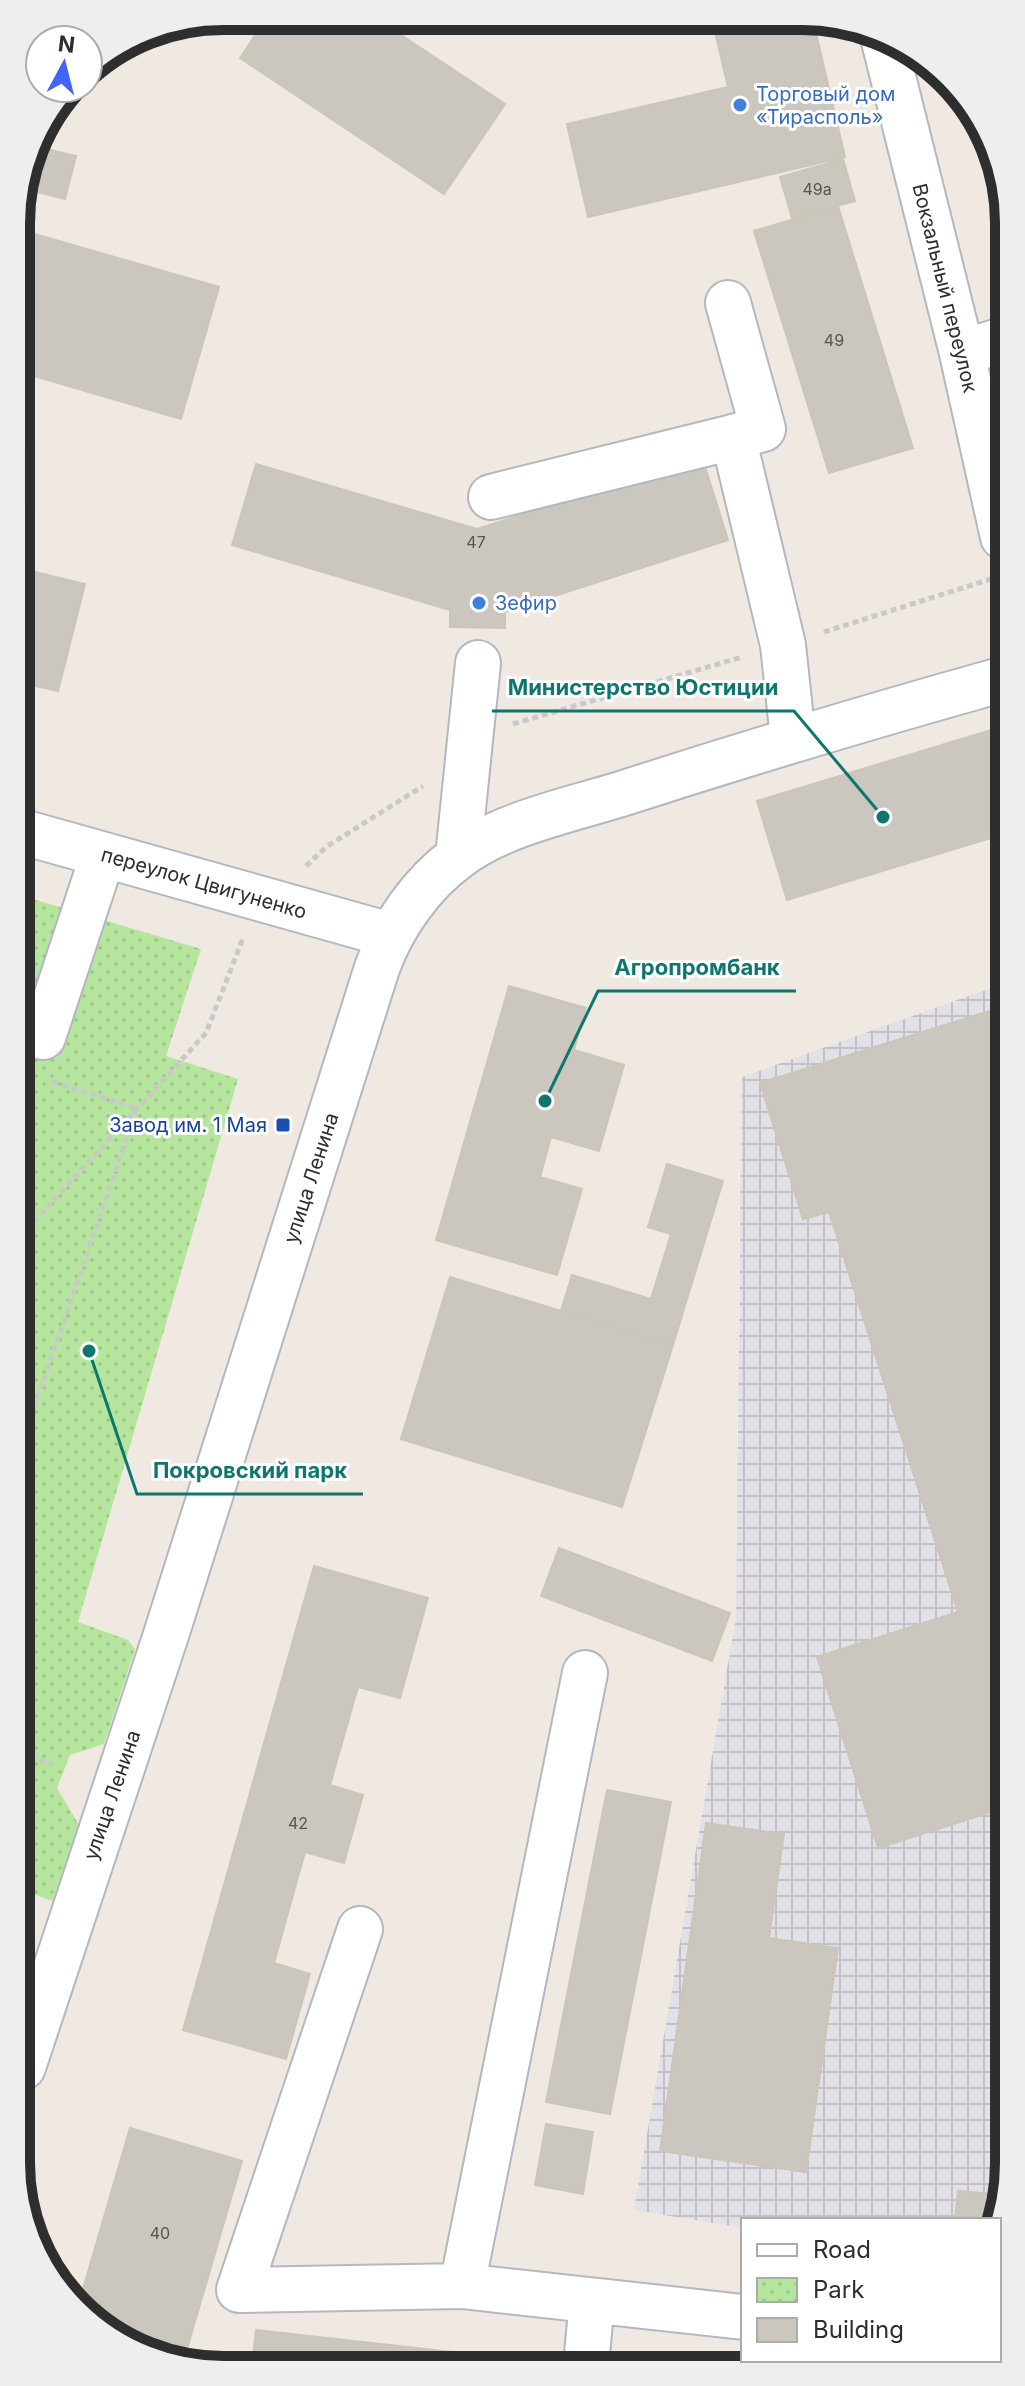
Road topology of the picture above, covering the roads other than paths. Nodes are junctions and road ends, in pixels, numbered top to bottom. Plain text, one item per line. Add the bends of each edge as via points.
1 (886, 50) edge
2 (728, 303) dead end
3 (995, 342) edge
4 (962, 353) junction
5 (733, 437) junction
6 (491, 497) dead end
7 (995, 501) edge
8 (478, 663) dead end
9 (995, 682) edge
10 (793, 738) junction
11 (30, 834) edge
12 (103, 855) junction
13 (458, 857) junction
14 (390, 935) junction
15 (43, 1037) dead end
16 (585, 1673) dead end
17 (360, 1929) dead end
18 (30, 2046) edge
19 (462, 2286) junction
20 (592, 2301) junction
21 (741, 2317) edge
22 (587, 2356) edge

1 - 4 street, Вокзальный переулок
2 - 5 street via 763,429
3 - 4 street
4 - 7 street, Вокзальный переулок
5 - 6 street
5 - 10 street via 783,645
8 - 13 street
9 - 10 street, улица Ленина
10 - 13 street, улица Ленина via 505,831
11 - 12 street, переулок Цвигуненко
12 - 14 street, переулок Цвигуненко
12 - 15 street
13 - 14 street, улица Ленина
14 - 18 street, улица Ленина
16 - 19 street
17 - 19 street via 239,2290
19 - 20 street
20 - 21 street
20 - 22 street

